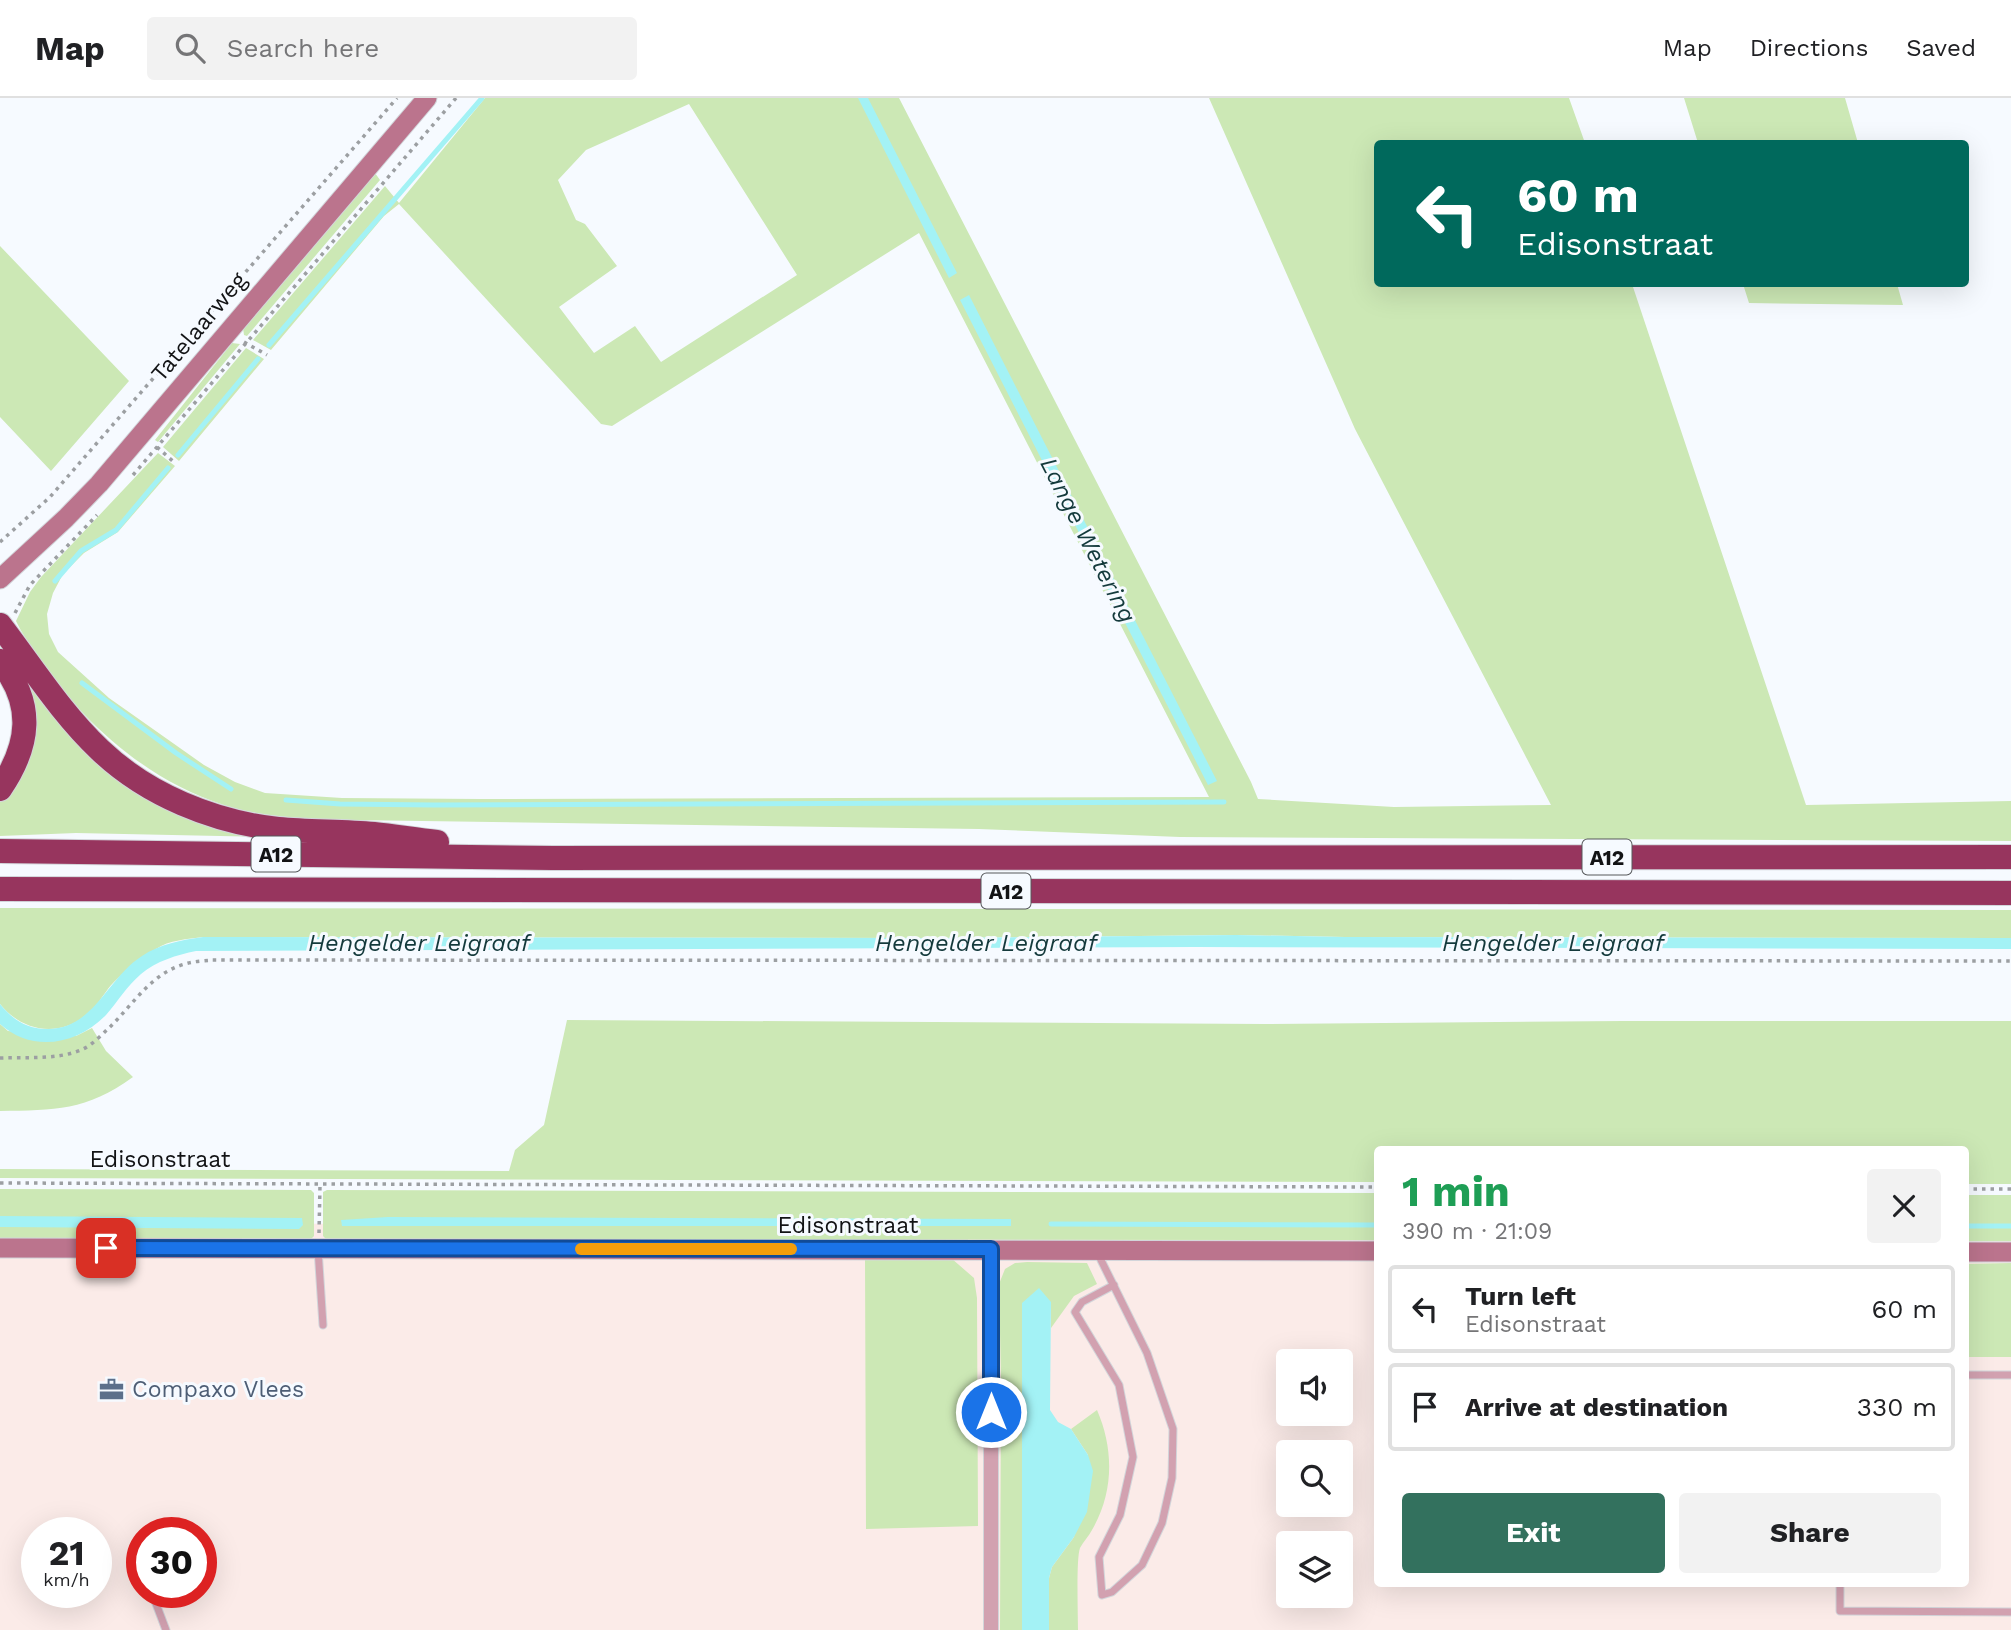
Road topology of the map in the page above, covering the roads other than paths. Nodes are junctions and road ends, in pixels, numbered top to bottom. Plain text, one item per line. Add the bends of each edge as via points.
1 (427, 98) edge
2 (0, 579) edge
3 (0, 625) edge
4 (0, 661) edge
5 (0, 789) edge
6 (0, 850) edge
7 (2011, 857) edge
8 (553, 858) junction
9 (0, 889) edge
10 (2011, 893) edge
11 (0, 1248) edge
12 (318, 1249) junction
13 (991, 1249) junction
14 (1096, 1250) junction
15 (1374, 1251) edge
16 (1969, 1252) edge
17 (2011, 1252) edge
18 (1114, 1285) junction
19 (323, 1325) dead end
20 (1969, 1375) edge
21 (2011, 1375) edge
22 (1840, 1587) edge
23 (158, 1608) edge
24 (2011, 1612) edge
25 (166, 1630) edge
26 (990, 1630) edge

1 - 2 street, Tatelaarweg via 142,434 66,518
3 - 8 highway, A12 via 67,717 102,752 194,809 277,829 374,834
4 - 5 highway via 22,700 25,736 17,762
6 - 8 highway, A12
7 - 8 highway, A12
9 - 10 highway, A12
11 - 12 street, Edisonstraat
12 - 13 street, Edisonstraat
12 - 19 lane
13 - 14 street, Edisonstraat
13 - 26 street
14 - 15 street, Edisonstraat
14 - 18 lane
16 - 17 street
18 - 18 lane via 1147,1353 1172,1429 1172,1478 1162,1523 1142,1565 1112,1592 1102,1595 1099,1557 1121,1516 1133,1457 1119,1385 1075,1312 1082,1302
20 - 21 lane
22 - 24 lane via 1840,1611
23 - 25 lane

